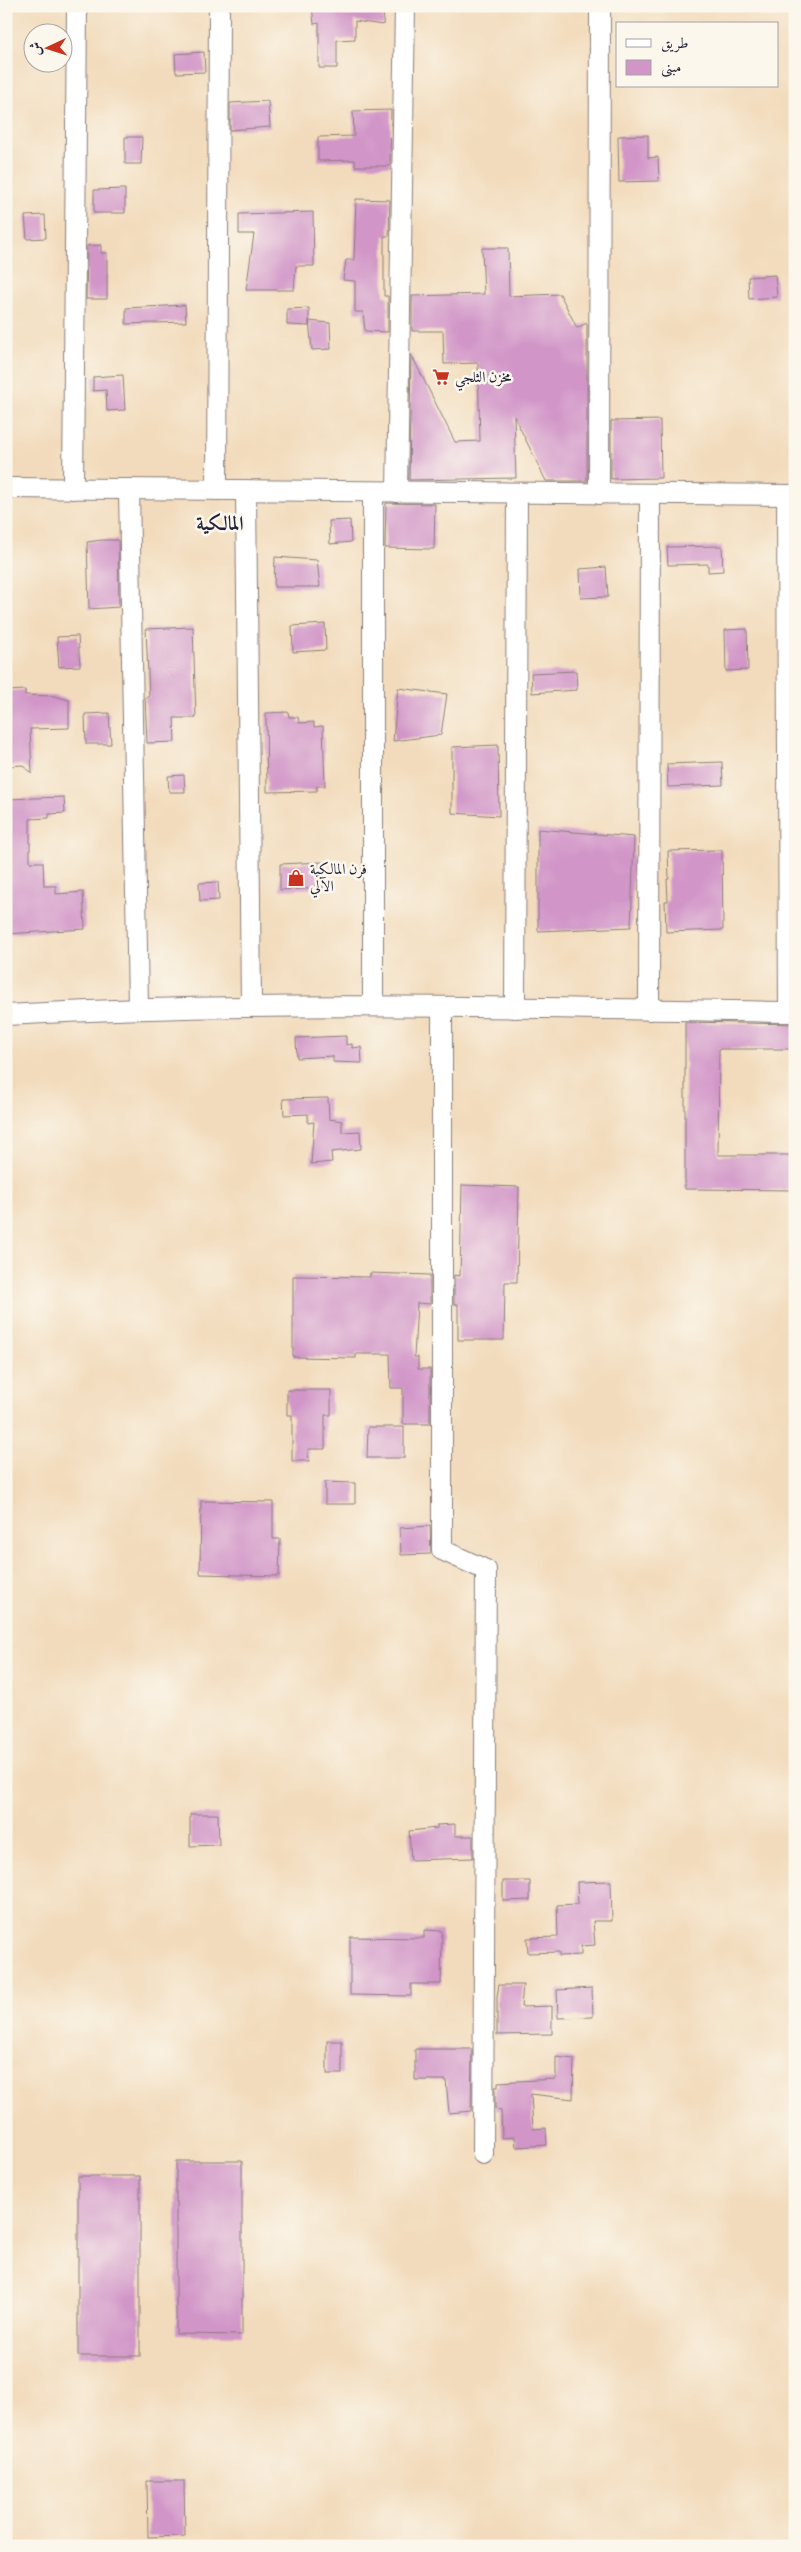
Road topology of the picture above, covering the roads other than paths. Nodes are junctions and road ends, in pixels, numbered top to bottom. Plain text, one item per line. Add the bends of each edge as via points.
1 (77, 6) edge
2 (219, 6) edge
3 (405, 6) edge
4 (600, 6) edge
5 (6, 488) edge
6 (72, 489) junction
7 (129, 489) junction
8 (217, 490) junction
9 (246, 490) junction
10 (373, 492) junction
11 (397, 492) junction
12 (517, 493) junction
13 (598, 494) junction
14 (650, 494) junction
15 (791, 495) edge
16 (251, 1005) junction
17 (373, 1006) junction
18 (138, 1007) junction
19 (442, 1007) junction
20 (515, 1008) junction
21 (649, 1010) junction
22 (792, 1012) edge
23 (6, 1015) edge
24 (483, 2154) dead end

1 - 6 street
2 - 8 street
3 - 11 street
4 - 13 street
5 - 6 street
6 - 7 street
7 - 8 street
7 - 18 street
8 - 9 street
9 - 10 street
9 - 16 street
10 - 11 street
10 - 17 street
11 - 12 street
12 - 13 street
12 - 20 street
13 - 14 street
14 - 15 street
14 - 21 street
15 - 22 street
16 - 17 street
16 - 18 street
17 - 19 street
18 - 23 street
19 - 20 street
19 - 24 street via 442,1550 486,1570
20 - 21 street
21 - 22 street

